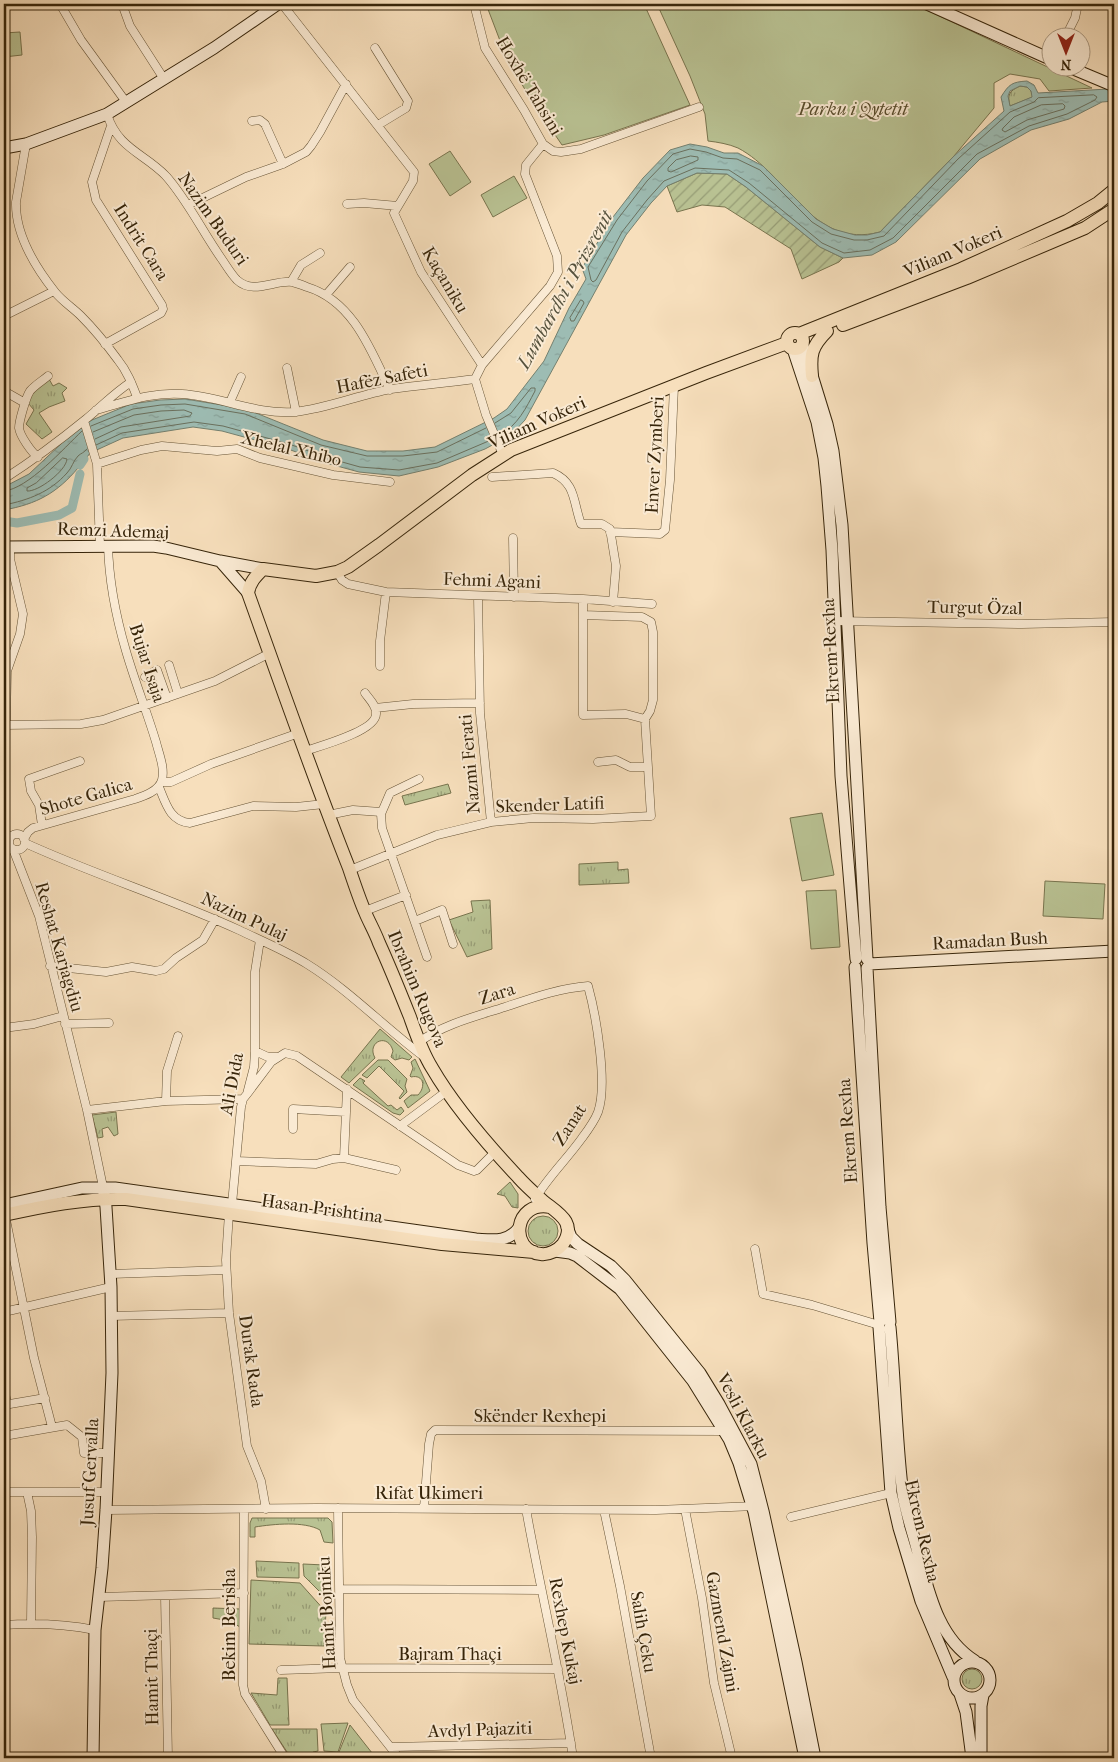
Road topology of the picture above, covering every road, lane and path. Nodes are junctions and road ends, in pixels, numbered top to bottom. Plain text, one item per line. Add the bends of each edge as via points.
1 (60, 4) edge
2 (122, 4) edge
3 (278, 4) edge
4 (282, 4) edge
5 (474, 4) edge
6 (927, 4) edge
7 (1078, 4) edge
8 (1070, 28) edge
9 (375, 48) dead end
10 (1040, 55) edge
11 (1090, 75) edge
12 (164, 79) junction
13 (346, 84) junction
14 (1112, 84) edge
15 (126, 102) junction
16 (699, 107) dead end
17 (107, 114) junction
18 (252, 121) dead end
19 (378, 125) junction
20 (111, 126) junction
21 (26, 144) junction
22 (543, 144) junction
23 (4, 148) edge
24 (283, 164) junction
25 (1114, 190) edge
26 (347, 204) dead end
27 (188, 205) junction
28 (398, 206) junction
29 (1114, 209) edge
30 (320, 253) dead end
31 (350, 267) dead end
32 (292, 282) junction
33 (54, 291) junction
34 (326, 295) junction
35 (4, 316) edge
36 (827, 332) junction
37 (797, 342) junction
38 (105, 344) junction
39 (482, 365) junction
40 (287, 368) dead end
41 (48, 376) dead end
42 (812, 376) junction
43 (242, 377) dead end
44 (475, 379) junction
45 (131, 382) junction
46 (674, 386) junction
47 (390, 390) junction
48 (4, 391) edge
49 (137, 397) junction
50 (230, 402) junction
51 (25, 403) junction
52 (96, 410) junction
53 (296, 412) junction
54 (85, 424) junction
55 (501, 451) junction
56 (38, 457) junction
57 (97, 461) junction
58 (492, 477) dead end
59 (4, 479) edge
60 (390, 482) dead end
61 (610, 532) junction
62 (514, 538) dead end
63 (104, 545) junction
64 (7, 547) edge
65 (220, 561) junction
66 (264, 569) junction
67 (337, 572) junction
68 (386, 592) junction
69 (248, 593) junction
70 (478, 596) junction
71 (514, 597) junction
72 (583, 599) junction
73 (613, 602) junction
74 (652, 604) dead end
75 (583, 615) junction
76 (835, 621) junction
77 (848, 622) junction
78 (1114, 622) edge
79 (270, 652) junction
80 (169, 664) dead end
81 (380, 666) dead end
82 (145, 677) dead end
83 (365, 693) dead end
84 (178, 694) junction
85 (167, 698) junction
86 (480, 703) junction
87 (145, 705) junction
88 (375, 708) junction
89 (644, 719) junction
90 (5, 725) edge
91 (299, 733) junction
92 (305, 751) junction
93 (80, 762) dead end
94 (598, 762) dead end
95 (648, 767) junction
96 (419, 779) dead end
97 (160, 784) junction
98 (326, 809) junction
99 (381, 812) junction
100 (490, 822) junction
101 (42, 824) junction
102 (7, 838) edge
103 (24, 841) junction
104 (13, 849) junction
105 (390, 853) junction
106 (350, 870) junction
107 (406, 895) junction
108 (364, 912) junction
109 (215, 919) junction
110 (414, 921) junction
111 (260, 940) junction
112 (453, 944) dead end
113 (1114, 951) edge
114 (427, 957) dead end
115 (863, 964) junction
116 (50, 966) junction
117 (588, 986) joint
118 (63, 1016) junction
119 (109, 1023) dead end
120 (65, 1024) junction
121 (4, 1028) edge
122 (178, 1036) dead end
123 (419, 1042) junction
124 (255, 1051) junction
125 (278, 1057) junction
126 (427, 1059) junction
127 (347, 1089) junction
128 (448, 1091) junction
129 (245, 1096) junction
130 (166, 1101) junction
131 (87, 1110) junction
132 (346, 1112) junction
133 (400, 1126) junction
134 (293, 1129) dead end
135 (495, 1152) junction
136 (344, 1158) junction
137 (236, 1161) junction
138 (396, 1170) dead end
139 (104, 1193) junction
140 (537, 1196) junction
141 (126, 1199) junction
142 (550, 1207) junction
143 (231, 1208) junction
144 (4, 1209) edge
145 (530, 1210) junction
146 (107, 1219) junction
147 (567, 1227) junction
148 (519, 1228) junction
149 (755, 1249) dead end
150 (555, 1251) junction
151 (534, 1252) junction
152 (226, 1270) junction
153 (110, 1274) junction
154 (111, 1287) junction
155 (24, 1308) junction
156 (4, 1312) edge
157 (229, 1313) junction
158 (111, 1316) junction
159 (883, 1325) junction
160 (4, 1386) edge
161 (45, 1398) junction
162 (6, 1405) edge
163 (52, 1427) junction
164 (724, 1431) junction
165 (4, 1436) edge
166 (108, 1453) junction
167 (4, 1492) edge
168 (27, 1492) junction
169 (107, 1492) junction
170 (892, 1493) junction
171 (757, 1506) junction
172 (338, 1508) junction
173 (424, 1508) junction
174 (106, 1510) junction
175 (244, 1510) junction
176 (266, 1510) junction
177 (526, 1510) junction
178 (604, 1510) junction
179 (684, 1510) junction
180 (791, 1517) dead end
181 (340, 1589) junction
182 (541, 1590) junction
183 (244, 1593) junction
184 (166, 1596) junction
185 (99, 1597) junction
186 (31, 1623) junction
187 (4, 1625) edge
188 (95, 1630) junction
189 (975, 1661) junction
190 (342, 1668) junction
191 (558, 1669) junction
192 (281, 1670) dead end
193 (954, 1677) junction
194 (960, 1694) junction
195 (983, 1695) junction
196 (571, 1743) junction
197 (391, 1747) junction
198 (807, 1757) edge
199 (92, 1758) edge
200 (168, 1758) edge
201 (285, 1758) edge
202 (399, 1758) edge
203 (573, 1758) edge
204 (651, 1758) edge
205 (732, 1758) edge
206 (972, 1758) edge
207 (981, 1758) edge

1 - 15 street
2 - 12 street via 130,26
3 - 12 street
4 - 13 street
5 - 22 street, Hoxhë Tahsini via 485,48
6 - 10 street
7 - 8 street
9 - 19 street via 408,101 406,108
11 - 14 street
12 - 15 street
13 - 19 street
13 - 24 street via 311,146
15 - 17 street
16 - 22 street, Hoxhë Tahsini via 580,149 553,151
17 - 20 street, Nazim Buduri
17 - 21 street
18 - 24 street via 260,120 265,124
19 - 28 street via 414,172 413,181
20 - 27 street, Nazim Buduri via 127,146 165,175
20 - 38 street, Indrit Cara via 92,182 96,200 163,309
21 - 23 street
21 - 33 street via 16,210 24,240
22 - 39 street via 526,165 525,174 557,256 558,272 550,286
24 - 27 street via 246,177
25 - 37 main road, Viliam Vokeri via 1066,221
26 - 28 street
27 - 32 street, Nazim Buduri via 238,281 255,287
28 - 39 street, Kaçaniku via 394,213 420,272
29 - 36 main road, Viliam Vokeri via 1076,232
30 - 32 street via 301,265
31 - 34 street
32 - 34 street, Nazim Buduri
33 - 35 street
33 - 38 street
34 - 47 street, Nazim Buduri via 345,310 365,339
36 - 37 main road, Viliam Vokeri
36 - 42 main road via 813,348
37 - 42 street, Ekrem Rexha
37 - 46 main road, Viliam Vokeri
37 - 76 street, Ekrem Rexha via 824,458
38 - 45 street via 120,361
39 - 44 street
40 - 53 street
41 - 51 street via 31,389
42 - 77 street, Ekrem Rexha via 834,460
43 - 50 street
44 - 47 street, Hafëz Safeti
44 - 55 street
45 - 49 street
45 - 52 street
46 - 55 main road, Viliam Vokeri
46 - 61 street, Enver Zymberi via 665,530 660,534
47 - 53 street, Hafëz Safeti
48 - 51 street
49 - 50 street, Hafëz Safeti via 183,394
49 - 52 street, Hafëz Safeti
50 - 53 street, Hafëz Safeti via 258,410
51 - 56 street via 19,430
52 - 54 street
54 - 56 street via 52,444
54 - 57 street
55 - 67 main road, Viliam Vokeri via 379,545
56 - 59 street
57 - 60 street, Xhelal Xhibo via 162,446 217,451 236,449 333,475
57 - 63 street
58 - 61 street, Enver Zymberi via 553,473 562,477 570,485 581,524 602,524
61 - 73 street via 616,566
62 - 71 street
63 - 64 street, Remzi Ademaj
63 - 65 street, Remzi Ademaj via 166,548
63 - 87 street, Bujar Isaja via 117,617
64 - 90 street via 23,614 20,634 7,671
65 - 66 street, Viliam Vokeri
65 - 69 street, Ibrahim Rugova
66 - 67 main road, Viliam Vokeri via 316,576
66 - 69 main road via 253,580
67 - 68 street, Fehmi Agani via 348,584
68 - 70 street, Fehmi Agani
68 - 81 street
69 - 79 main road, Ibrahim Rugova
70 - 71 street, Fehmi Agani
70 - 86 street, Nazmi Ferati
71 - 72 street, Fehmi Agani
72 - 73 street, Fehmi Agani
72 - 75 street
73 - 74 street, Fehmi Agani
75 - 89 street via 583,715 626,714
75 - 89 street via 642,617 651,622 653,700
76 - 77 street, Turgut Özal
76 - 115 street, Ekrem Rexha via 841,776
77 - 78 street, Turgut Özal
77 - 115 street, Ekrem Rexha
79 - 84 street via 215,681
79 - 91 main road, Ibrahim Rugova
80 - 84 street
82 - 85 street via 157,670
83 - 88 street
84 - 85 street
85 - 87 street
86 - 88 street, Nazmi Ferati
86 - 100 street, Nazmi Ferati
87 - 90 street via 82,724
87 - 97 street, Bujar Isaja via 162,766
88 - 92 street via 375,720 365,729
89 - 95 street, Skender Latifi
91 - 92 main road, Ibrahim Rugova
91 - 97 street, Shote Galica
92 - 98 main road, Ibrahim Rugova
93 - 101 street via 29,779
94 - 95 street via 616,760 630,767
95 - 100 street, Skender Latifi via 651,816
96 - 99 street via 390,793
97 - 98 street via 174,817 190,824 253,806
97 - 101 street, Shote Galica via 135,799
98 - 99 street
98 - 106 main road, Ibrahim Rugova
99 - 105 street
100 - 105 street, Skender Latifi via 436,835
101 - 103 street, Shote Galica via 28,832
102 - 103 street via 16,835
102 - 104 street
103 - 104 street via 21,849
103 - 109 street, Nazim Pulaj via 54,856
104 - 116 street, Reshat Karjagdiu via 39,916
105 - 106 street, Skender Latifi
105 - 107 street
106 - 108 main road, Ibrahim Rugova
107 - 108 street
107 - 110 street
108 - 123 main road, Ibrahim Rugova
109 - 111 street, Nazim Pulaj
109 - 116 street via 203,940 164,969 132,968 106,972
110 - 112 street via 442,910
110 - 114 street
111 - 124 street, Ali Dida via 255,972
111 - 126 street, Nazim Pulaj via 307,964
113 - 115 street, Ramadan Bush
115 - 159 street, Ekrem Rexha via 873,1243
116 - 118 street, Reshat Karjagdiu
117 - 123 street, Zara via 542,995 485,1013 432,1032
117 - 140 street, Zanat via 599,1049 602,1088 598,1112
118 - 120 street, Reshat Karjagdiu
118 - 121 street
119 - 120 street, Reshat Karjagdiu
120 - 131 street, Reshat Karjagdiu
122 - 130 street via 167,1071
123 - 126 main road, Ibrahim Rugova
124 - 125 street via 268,1057
124 - 129 street, Ali Dida
125 - 127 street via 285,1053 297,1056
125 - 129 street
126 - 128 main road, Ibrahim Rugova
127 - 132 street
127 - 133 street
128 - 133 street
128 - 135 main road, Ibrahim Rugova
129 - 130 street
129 - 137 street, Ali Dida
130 - 131 street
131 - 139 street, Reshat Karjagdiu
132 - 134 street via 293,1109
132 - 136 street
133 - 135 street via 458,1165 474,1171
135 - 140 main road, Ibrahim Rugova
136 - 137 street via 316,1164
136 - 138 street
137 - 143 street, Ali Dida
139 - 141 main road, Hasan Prishtina
139 - 143 street, Hasan Prishtina
139 - 144 main road via 55,1204
139 - 146 street, Jusuf Gervalla
140 - 142 main road, Ibrahim Rugova
140 - 145 street, Zanat
141 - 143 main road, Hasan Prishtina
141 - 146 street via 116,1204
142 - 145 main road
142 - 147 main road via 562,1214
143 - 148 street, Hasan Prishtina via 484,1239 505,1239
143 - 151 main road, Hasan Prishtina via 442,1244
143 - 152 street, Durak Rada
144 - 155 street
145 - 148 main road
146 - 153 street, Jusuf Gervalla
147 - 150 main road via 565,1241
147 - 171 street, Vesli Klarku via 578,1244 611,1266 625,1280 700,1372 750,1464
148 - 151 main road via 522,1242
149 - 159 street via 763,1294
150 - 151 main road
150 - 164 street, Vesli Klarku via 578,1256 620,1288 693,1381
152 - 153 street
152 - 157 street, Durak Rada
153 - 154 street, Jusuf Gervalla
154 - 155 street
154 - 158 street, Jusuf Gervalla
155 - 156 street
155 - 161 street
157 - 158 street
157 - 176 street, Durak Rada via 247,1446 261,1481
158 - 166 street, Jusuf Gervalla
159 - 170 street, Ekrem Rexha
159 - 189 street, Ekrem Rexha via 902,1488 925,1581 944,1628 961,1652
160 - 162 street
161 - 162 street
161 - 163 street
163 - 165 street
163 - 166 street via 67,1426 82,1437 84,1453
164 - 171 street, Vesli Klarku
164 - 173 street, Skënder Rexhepi via 435,1430 429,1444
166 - 169 street, Jusuf Gervalla
167 - 168 street
168 - 169 street
168 - 186 street via 32,1538
169 - 174 street, Jusuf Gervalla
170 - 180 street
170 - 193 street, Ekrem Rexha via 921,1601
171 - 179 street, Rifat Ukimeri
171 - 198 street, Vesli Klarku
172 - 173 street, Rifat Ukimeri
172 - 176 street, Rifat Ukimeri
172 - 181 street, Hamit Bojniku
173 - 177 street, Rifat Ukimeri
174 - 175 street, Rifat Ukimeri
174 - 185 street, Jusuf Gervalla
175 - 176 street, Rifat Ukimeri
175 - 183 street, Bekim Berisha
177 - 178 street, Rifat Ukimeri
177 - 182 street, Rexhep Kukaj
178 - 179 street, Rifat Ukimeri
178 - 204 street, Salih Çeku
179 - 205 street, Gazmend Zajmi via 702,1598 714,1683
181 - 182 street
181 - 190 street, Hamit Bojniku
182 - 191 street, Rexhep Kukaj
183 - 184 street
183 - 201 street, Bekim Berisha via 243,1685
184 - 185 street
184 - 200 street, Hamit Thaçi
185 - 188 street, Jusuf Gervalla
186 - 187 street
186 - 188 street via 66,1624
188 - 199 street, Jusuf Gervalla
189 - 193 street via 959,1666
189 - 195 street, Ekrem Rexha via 989,1672 990,1685
190 - 191 street, Bajram Thaçi
190 - 192 street, Bajram Thaçi
190 - 197 street, Hamit Bojniku via 353,1700
191 - 196 street, Rexhep Kukaj
193 - 194 street, Ekrem Rexha via 954,1686
194 - 195 street via 972,1698
194 - 206 street, Ekrem Rexha via 966,1712
195 - 207 street, Ekrem Rexha
196 - 197 street, Avdyl Pajaziti
196 - 203 street, Rexhep Kukaj
197 - 202 street, Hamit Bojniku

